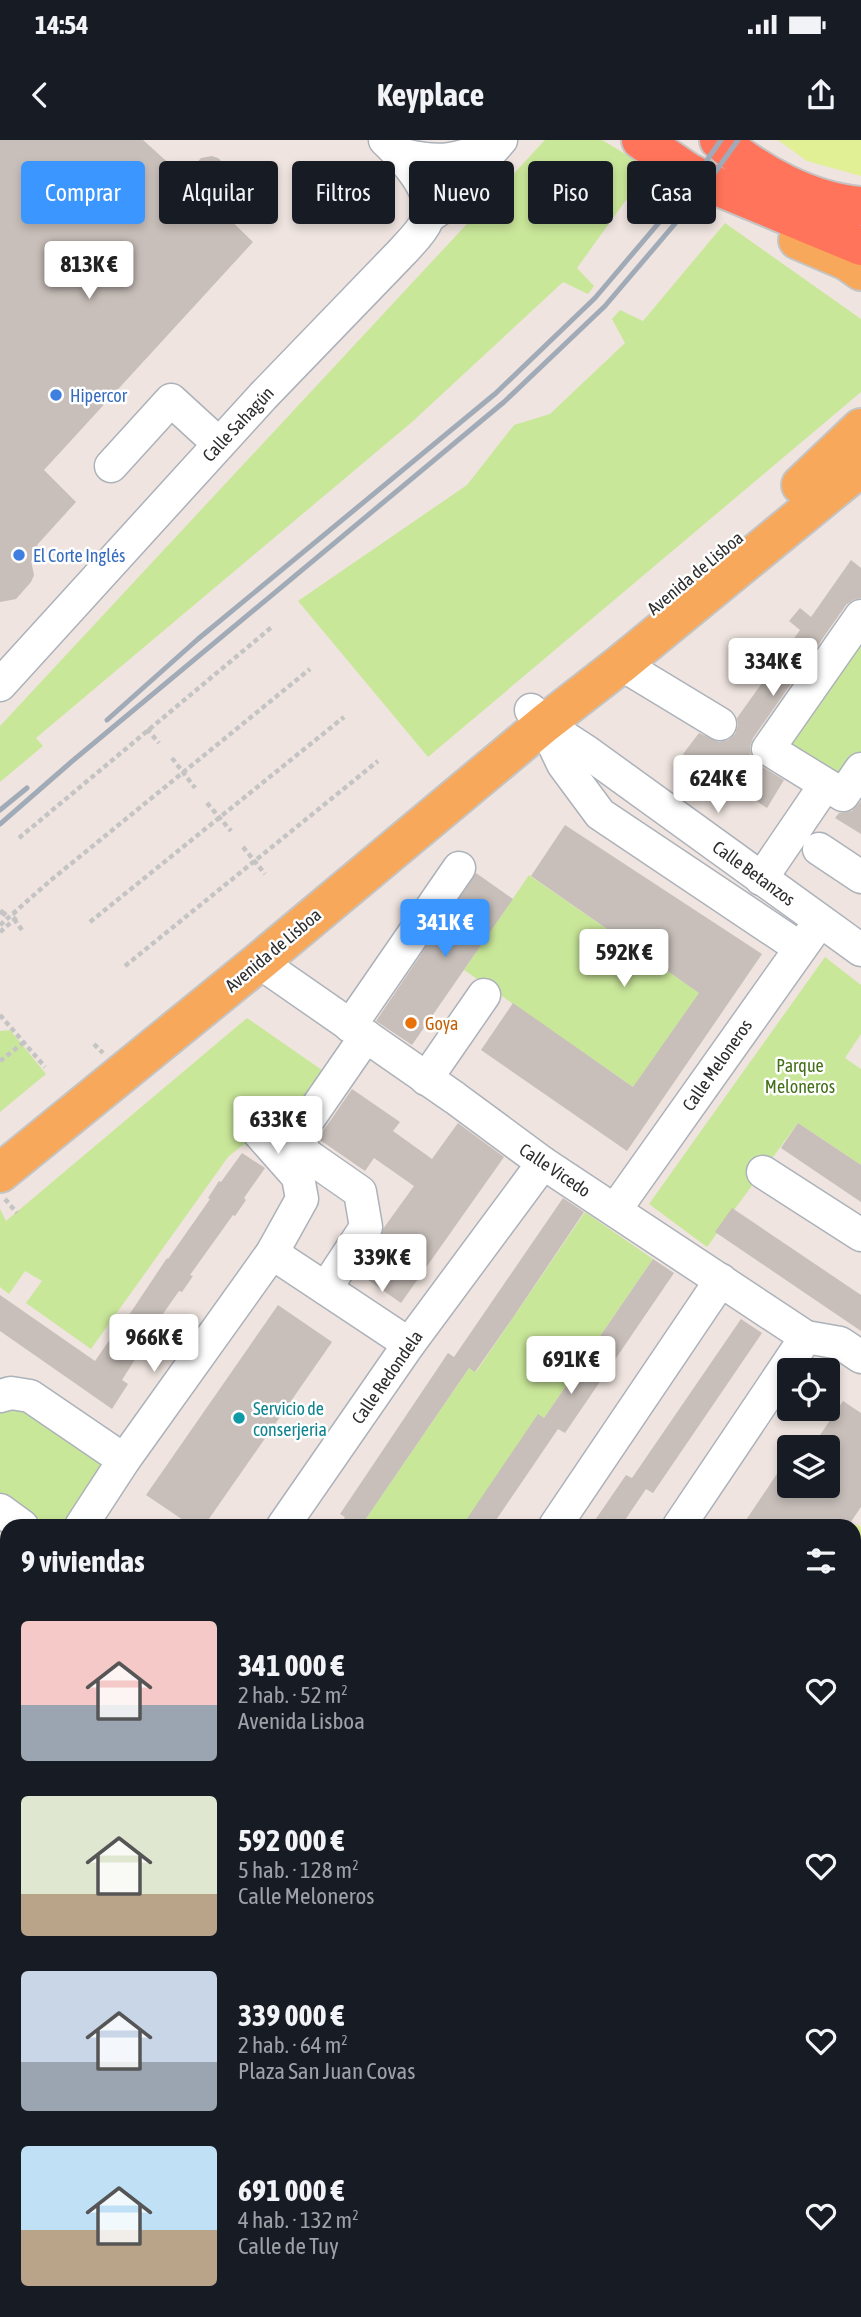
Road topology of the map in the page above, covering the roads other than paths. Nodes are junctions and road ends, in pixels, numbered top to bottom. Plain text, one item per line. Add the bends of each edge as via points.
1 (719, 140) edge
2 (499, 142) edge
3 (649, 142) edge
4 (393, 147) edge
5 (482, 161) edge
6 (409, 168) edge
7 (724, 187) junction
8 (861, 206) edge
9 (425, 224) edge
10 (861, 246) edge
11 (861, 271) edge
12 (861, 428) edge
13 (861, 439) edge
14 (219, 444) junction
15 (111, 466) dead end
16 (861, 467) edge
17 (801, 485) junction
18 (861, 616) edge
19 (621, 664) junction
20 (0, 685) edge
21 (538, 717) junction
22 (720, 724) dead end
23 (861, 769) edge
24 (825, 785) junction
25 (819, 849) dead end
26 (459, 868) dead end
27 (861, 877) edge
28 (761, 879) junction
29 (820, 921) junction
30 (800, 948) junction
31 (861, 950) edge
32 (259, 962) junction
33 (484, 995) dead end
34 (358, 1031) junction
35 (426, 1079) junction
36 (260, 1134) dead end
37 (0, 1139) edge
38 (543, 1163) junction
39 (763, 1172) dead end
40 (2, 1186) edge
41 (615, 1210) junction
42 (861, 1235) edge
43 (272, 1253) junction
44 (721, 1280) junction
45 (326, 1288) junction
46 (806, 1337) junction
47 (409, 1344) junction
48 (861, 1357) edge
49 (0, 1396) edge
50 (124, 1460) junction
51 (86, 1519) edge
52 (289, 1519) edge
53 (560, 1519) edge
54 (684, 1519) edge

1 - 8 highway via 771,176 815,196
2 - 4 street via 443,161 422,160
2 - 5 street, Calle Sahagún
3 - 7 highway via 688,172
4 - 6 street
7 - 10 highway
7 - 11 main road via 754,220
9 - 14 street, Calle Sahagún
12 - 17 main road
13 - 17 main road, Avenida de Lisboa
14 - 15 street via 171,400
14 - 20 street, Calle Sahagún
16 - 19 main road, Avenida de Lisboa
17 - 21 main road, Avenida de Lisboa
18 - 24 street via 768,749
19 - 21 main road, Avenida de Lisboa
19 - 22 street
21 - 28 street, Calle Betanzos
21 - 30 street via 562,764 600,814
21 - 32 main road, Avenida de Lisboa
21 - 37 main road, Avenida de Lisboa via 100,1050
23 - 24 street via 843,795
24 - 28 street
25 - 27 street
26 - 34 street
28 - 29 street, Calle Betanzos
29 - 30 street, Calle Meloneros
29 - 31 street, Calle Betanzos
30 - 41 street, Calle Meloneros
32 - 34 street, Calle Vicedo
32 - 40 main road, Avenida de Lisboa
33 - 35 street
34 - 35 street, Calle Vicedo
34 - 45 street via 299,1133 304,1153 360,1192 366,1227
35 - 38 street, Calle Vicedo
36 - 43 street via 298,1177 302,1199
38 - 41 street, Calle Vicedo
38 - 47 street, Calle Redondela
39 - 42 street
41 - 44 street, Calle Vicedo
43 - 45 street
43 - 50 street
44 - 46 street, Calle Vicedo
44 - 53 street
45 - 47 street
46 - 48 street, Calle Vicedo via 840,1343
46 - 54 street
47 - 52 street, Calle Redondela
49 - 50 street via 30,1396
50 - 51 street

